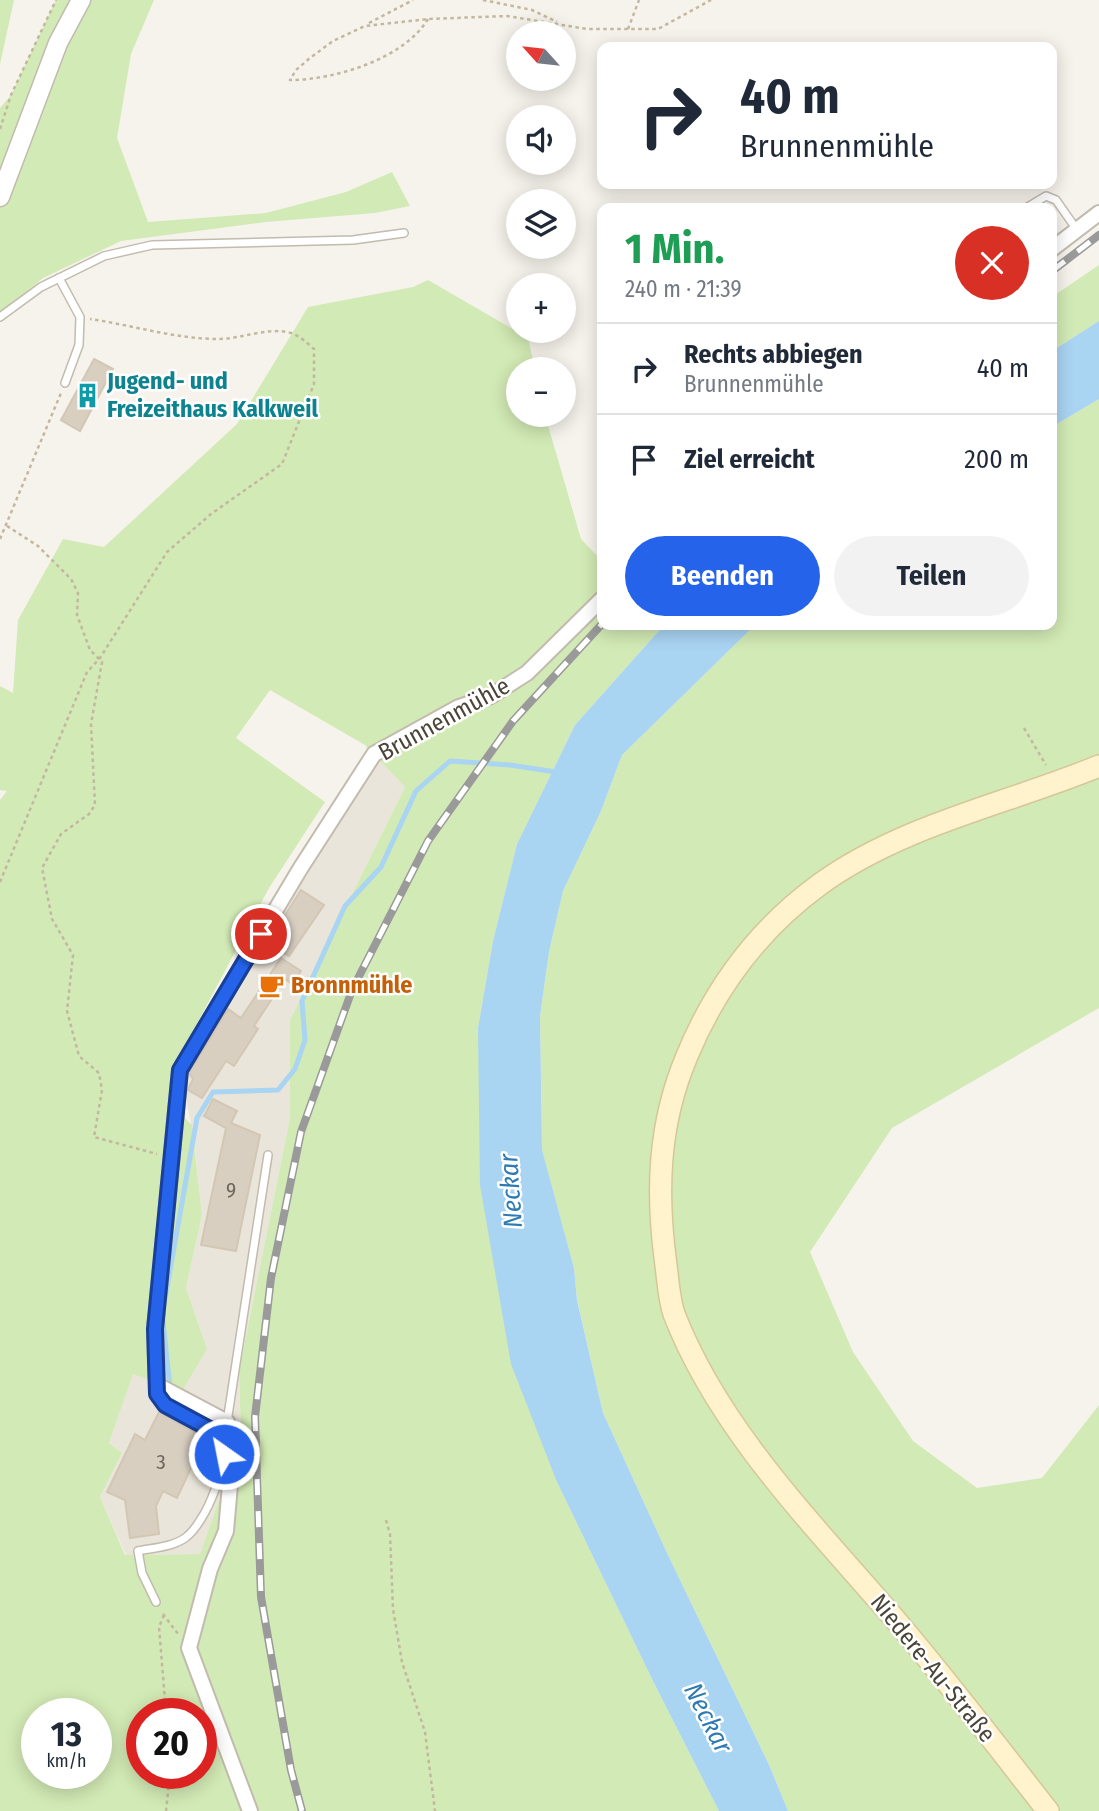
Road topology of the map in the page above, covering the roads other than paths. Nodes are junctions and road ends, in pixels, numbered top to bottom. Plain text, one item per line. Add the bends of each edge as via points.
1 (81, 0) edge
2 (0, 197) edge
3 (1035, 203) edge
4 (1099, 213) edge
5 (1078, 230) junction
6 (404, 233) dead end
7 (1057, 245) edge
8 (59, 278) junction
9 (0, 317) edge
10 (65, 383) road end
11 (597, 604) edge
12 (1099, 766) edge
13 (268, 1155) dead end
14 (157, 1385) junction
15 (227, 1422) junction
16 (156, 1602) road end
17 (250, 1811) edge
18 (1048, 1811) edge

1 - 2 street via 58,43
3 - 5 lane via 1046,197 1056,200
4 - 5 street
5 - 7 street
6 - 8 lane via 353,240 152,245 104,256
8 - 9 lane
8 - 10 lane via 80,317 79,345
11 - 14 street, Brunnenmühle via 527,673 374,754 180,1070 155,1329
12 - 18 main road, Niedere-Au-Straße via 899,841 821,883 789,909 741,960 698,1029 670,1104 660,1169 659,1218 673,1310 698,1367 755,1453 937,1669
13 - 15 lane
14 - 15 street
14 - 16 lane via 161,1402 215,1432 224,1454 214,1488 190,1534 177,1543 138,1550 142,1573
15 - 17 street via 232,1462 226,1531 210,1569 189,1648

